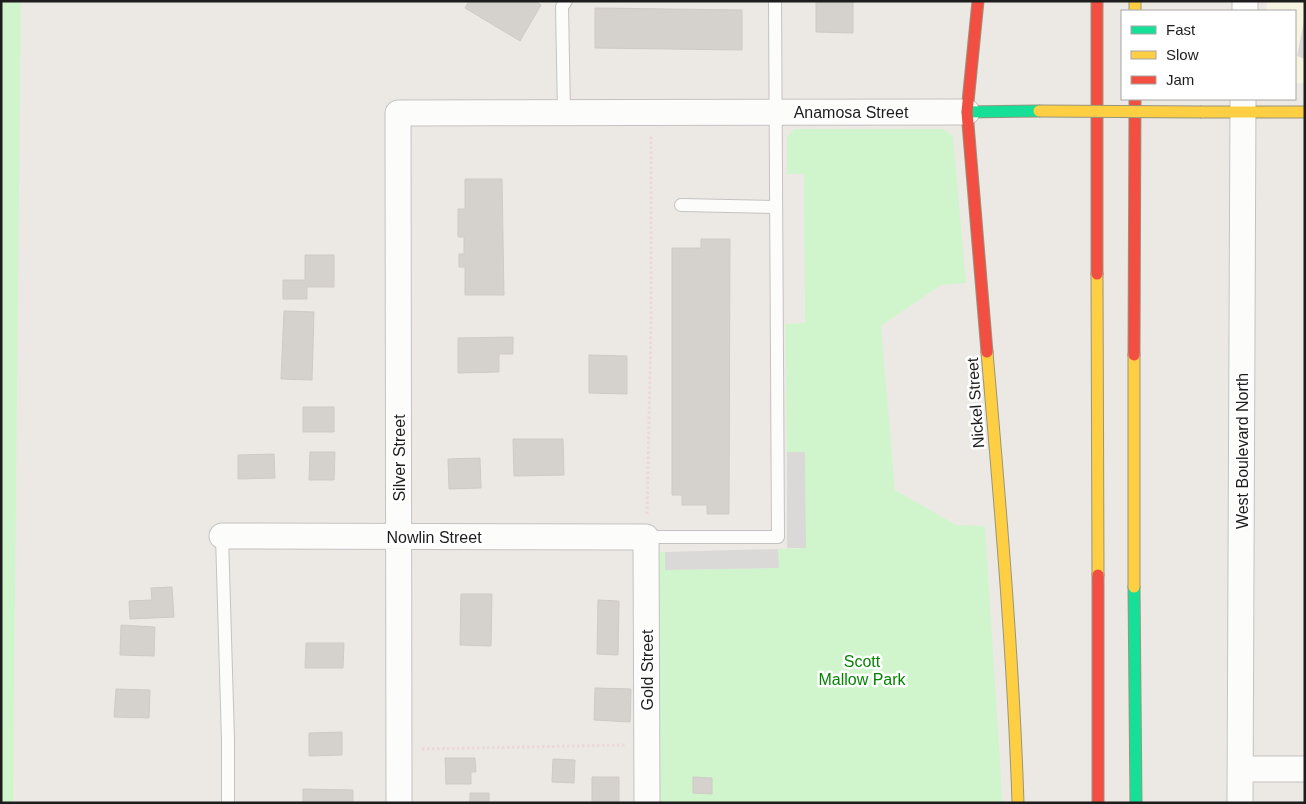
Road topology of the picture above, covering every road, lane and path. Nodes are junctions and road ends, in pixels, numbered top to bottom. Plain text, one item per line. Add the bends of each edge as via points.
1 (566, 1) edge
2 (775, 1) edge
3 (978, 1) edge
4 (1097, 1) edge
5 (1135, 100) edge
6 (1243, 106) edge
7 (398, 112) joint
8 (564, 112) junction
9 (650, 112) junction
10 (775, 112) junction
11 (967, 112) junction
12 (1305, 112) edge
13 (681, 205) dead end
14 (776, 206) junction
15 (222, 536) joint
16 (399, 537) junction
17 (646, 538) junction
18 (647, 745) junction
19 (399, 749) junction
20 (1240, 769) junction
21 (1305, 769) edge
22 (228, 803) edge
23 (399, 803) edge
24 (647, 803) edge
25 (1018, 803) edge
26 (1098, 803) edge
27 (1136, 803) edge
28 (1240, 803) edge

1 - 8 lane via 562,7
2 - 10 lane
3 - 11 main road, Nickel Street
4 - 26 main road
5 - 27 main road
6 - 11 main road, Anamosa Street, bridge via 1202,112
6 - 12 main road, Anamosa Street
6 - 20 street, West Boulevard North
7 - 8 street, Anamosa Street
7 - 16 street, Silver Street
8 - 9 street, Anamosa Street
9 - 10 street, Anamosa Street
9 - 17 path via 651,327
10 - 11 street, Anamosa Street
10 - 14 lane
11 - 25 main road, Nickel Street via 999,505
13 - 14 lane
14 - 17 lane via 778,537
15 - 16 street, Nowlin Street
15 - 22 lane
16 - 17 street, Nowlin Street
16 - 19 street, Silver Street
17 - 18 street, Gold Street
18 - 19 path
18 - 24 street, Gold Street
19 - 23 street, Silver Street
20 - 21 street
20 - 28 street, West Boulevard North

